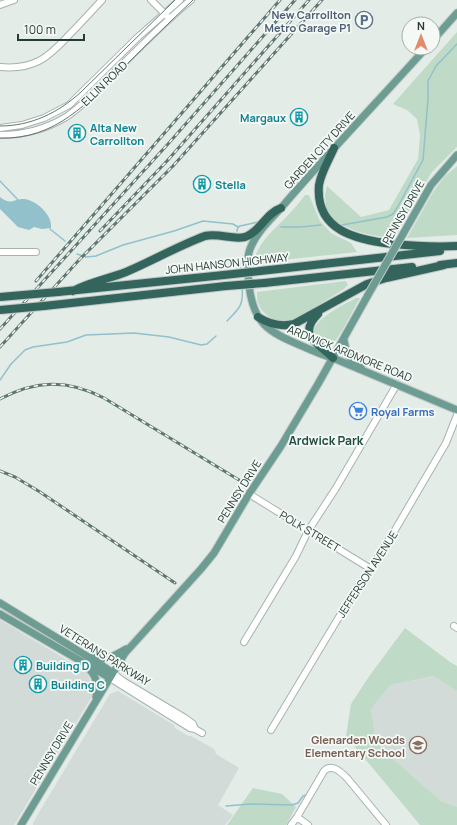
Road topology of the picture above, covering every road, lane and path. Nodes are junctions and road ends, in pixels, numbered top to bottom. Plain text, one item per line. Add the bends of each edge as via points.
1 (14, 0) edge
2 (102, 0) edge
3 (151, 0) edge
4 (180, 0) edge
5 (191, 0) edge
6 (0, 5) edge
7 (457, 13) edge
8 (167, 16) junction
9 (457, 20) edge
10 (447, 23) junction
11 (441, 30) edge
12 (419, 56) edge
13 (0, 67) edge
14 (0, 128) edge
15 (0, 136) edge
16 (334, 148) junction
17 (457, 154) edge
18 (281, 208) junction
19 (457, 246) edge
20 (457, 249) edge
21 (0, 252) edge
22 (36, 252) dead end
23 (457, 263) edge
24 (444, 264) junction
25 (248, 276) joint
26 (73, 291) junction
27 (0, 297) edge
28 (323, 309) junction
29 (0, 310) edge
30 (258, 317) junction
31 (344, 340) junction
32 (333, 358) junction
33 (375, 375) junction
34 (397, 384) junction
35 (457, 410) edge
36 (457, 415) edge
37 (248, 494) junction
38 (308, 530) junction
39 (371, 568) junction
40 (0, 603) edge
41 (0, 614) edge
42 (244, 642) dead end
43 (128, 648) junction
44 (71, 654) junction
45 (85, 654) junction
46 (112, 676) junction
47 (95, 701) junction
48 (271, 730) dead end
49 (202, 733) dead end
50 (297, 817) junction
51 (21, 825) edge
52 (292, 825) edge
53 (308, 825) edge
54 (386, 825) edge

1 - 6 street
2 - 13 street via 48,56 26,66
3 - 8 street
4 - 8 street, ELLIN ROAD
5 - 8 street, ELLIN ROAD
7 - 10 main road
8 - 14 street, ELLIN ROAD via 138,37 69,105 44,118
8 - 15 street, ELLIN ROAD via 83,104 66,117 32,132
9 - 10 main road
10 - 11 main road
12 - 16 main road, GARDEN CITY DRIVE
16 - 18 main road, GARDEN CITY DRIVE
16 - 19 highway via 321,176 319,191 324,214 334,226 347,234 372,241 416,246
17 - 31 main road, PENNSY DRIVE, bridge via 432,185
18 - 25 main road, GARDEN CITY DRIVE via 255,238 248,258
18 - 26 highway via 274,210 245,237 205,236
20 - 26 highway, JOHN HANSON HIGHWAY, bridge
21 - 22 street
23 - 24 highway, JOHN HANSON HIGHWAY
24 - 28 highway via 367,284
24 - 29 highway, JOHN HANSON HIGHWAY, bridge
25 - 30 main road, ARDWICK ARDMORE ROAD via 252,303
26 - 27 highway, JOHN HANSON HIGHWAY, bridge
28 - 30 highway via 298,323 286,326 273,324
28 - 32 highway via 310,324 311,337
30 - 32 main road, ARDWICK ARDMORE ROAD via 267,328 280,336
31 - 32 main road, PENNSY DRIVE
31 - 33 main road via 347,356
32 - 33 main road, ARDWICK ARDMORE ROAD
32 - 37 main road, PENNSY DRIVE
33 - 34 main road, ARDWICK ARDMORE ROAD
34 - 35 main road, ARDWICK ARDMORE ROAD
34 - 38 street via 336,488
36 - 39 street, JEFFERSON AVENUE via 440,453
37 - 38 street, POLK STREET
37 - 43 main road, PENNSY DRIVE via 208,561
38 - 39 street, POLK STREET
38 - 42 street via 296,556
39 - 48 street, JEFFERSON AVENUE
40 - 45 main road, VETERANS PARKWAY
41 - 44 main road, VETERANS PARKWAY
43 - 45 main road via 102,659
43 - 46 main road, PENNSY DRIVE
44 - 46 main road, VETERANS PARKWAY
44 - 47 main road via 88,667 95,677 98,685
45 - 46 main road, VETERANS PARKWAY
46 - 47 main road, PENNSY DRIVE
46 - 49 street, VETERANS PARKWAY via 185,718
47 - 51 main road, PENNSY DRIVE
50 - 52 street
50 - 53 street
50 - 54 street via 325,769 332,768 348,778

